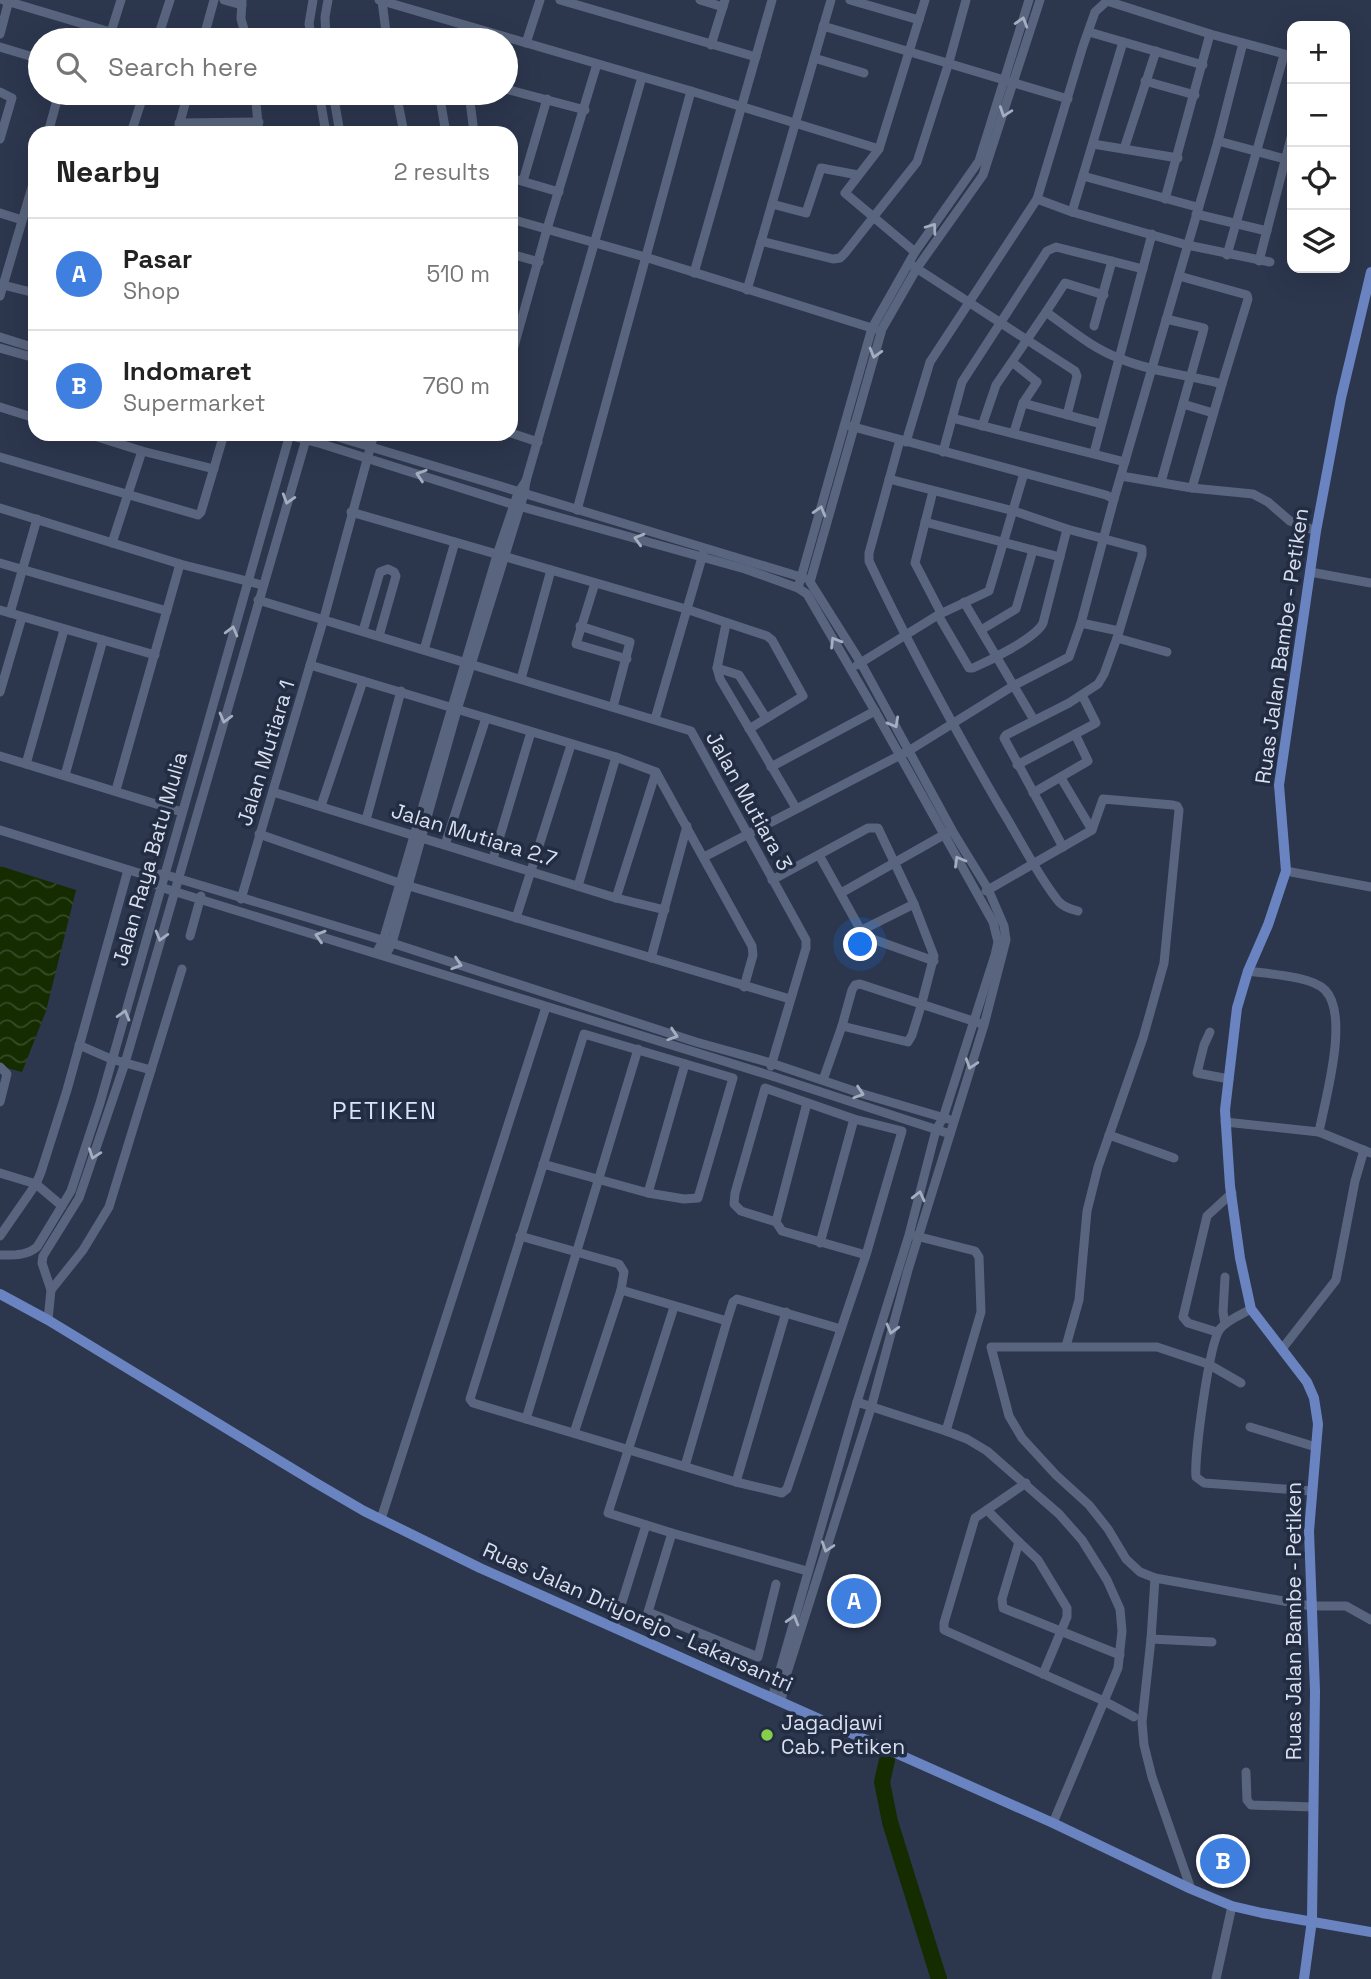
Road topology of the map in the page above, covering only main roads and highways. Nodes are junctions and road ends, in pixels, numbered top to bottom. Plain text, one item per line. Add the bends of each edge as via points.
1 (1370, 276) edge
2 (0, 1294) edge
3 (1312, 1920) junction
4 (1371, 1932) edge
5 (1304, 1979) edge

1 - 3 main road, Ruas Jalan Bambe - Petiken via 1316,531 1279,785 1286,871 1237,1008 1225,1122 1240,1258 1251,1309 1307,1382 1318,1424 1309,1531 1315,1692
2 - 3 main road, Ruas Jalan Driyorejo - Lakarsantri via 316,1483 480,1568 1191,1889 1232,1906
3 - 4 main road, Ruas Jalan Driyorejo - Lakarsantri
3 - 5 main road, Ruas Jalan Bambe - Petiken

